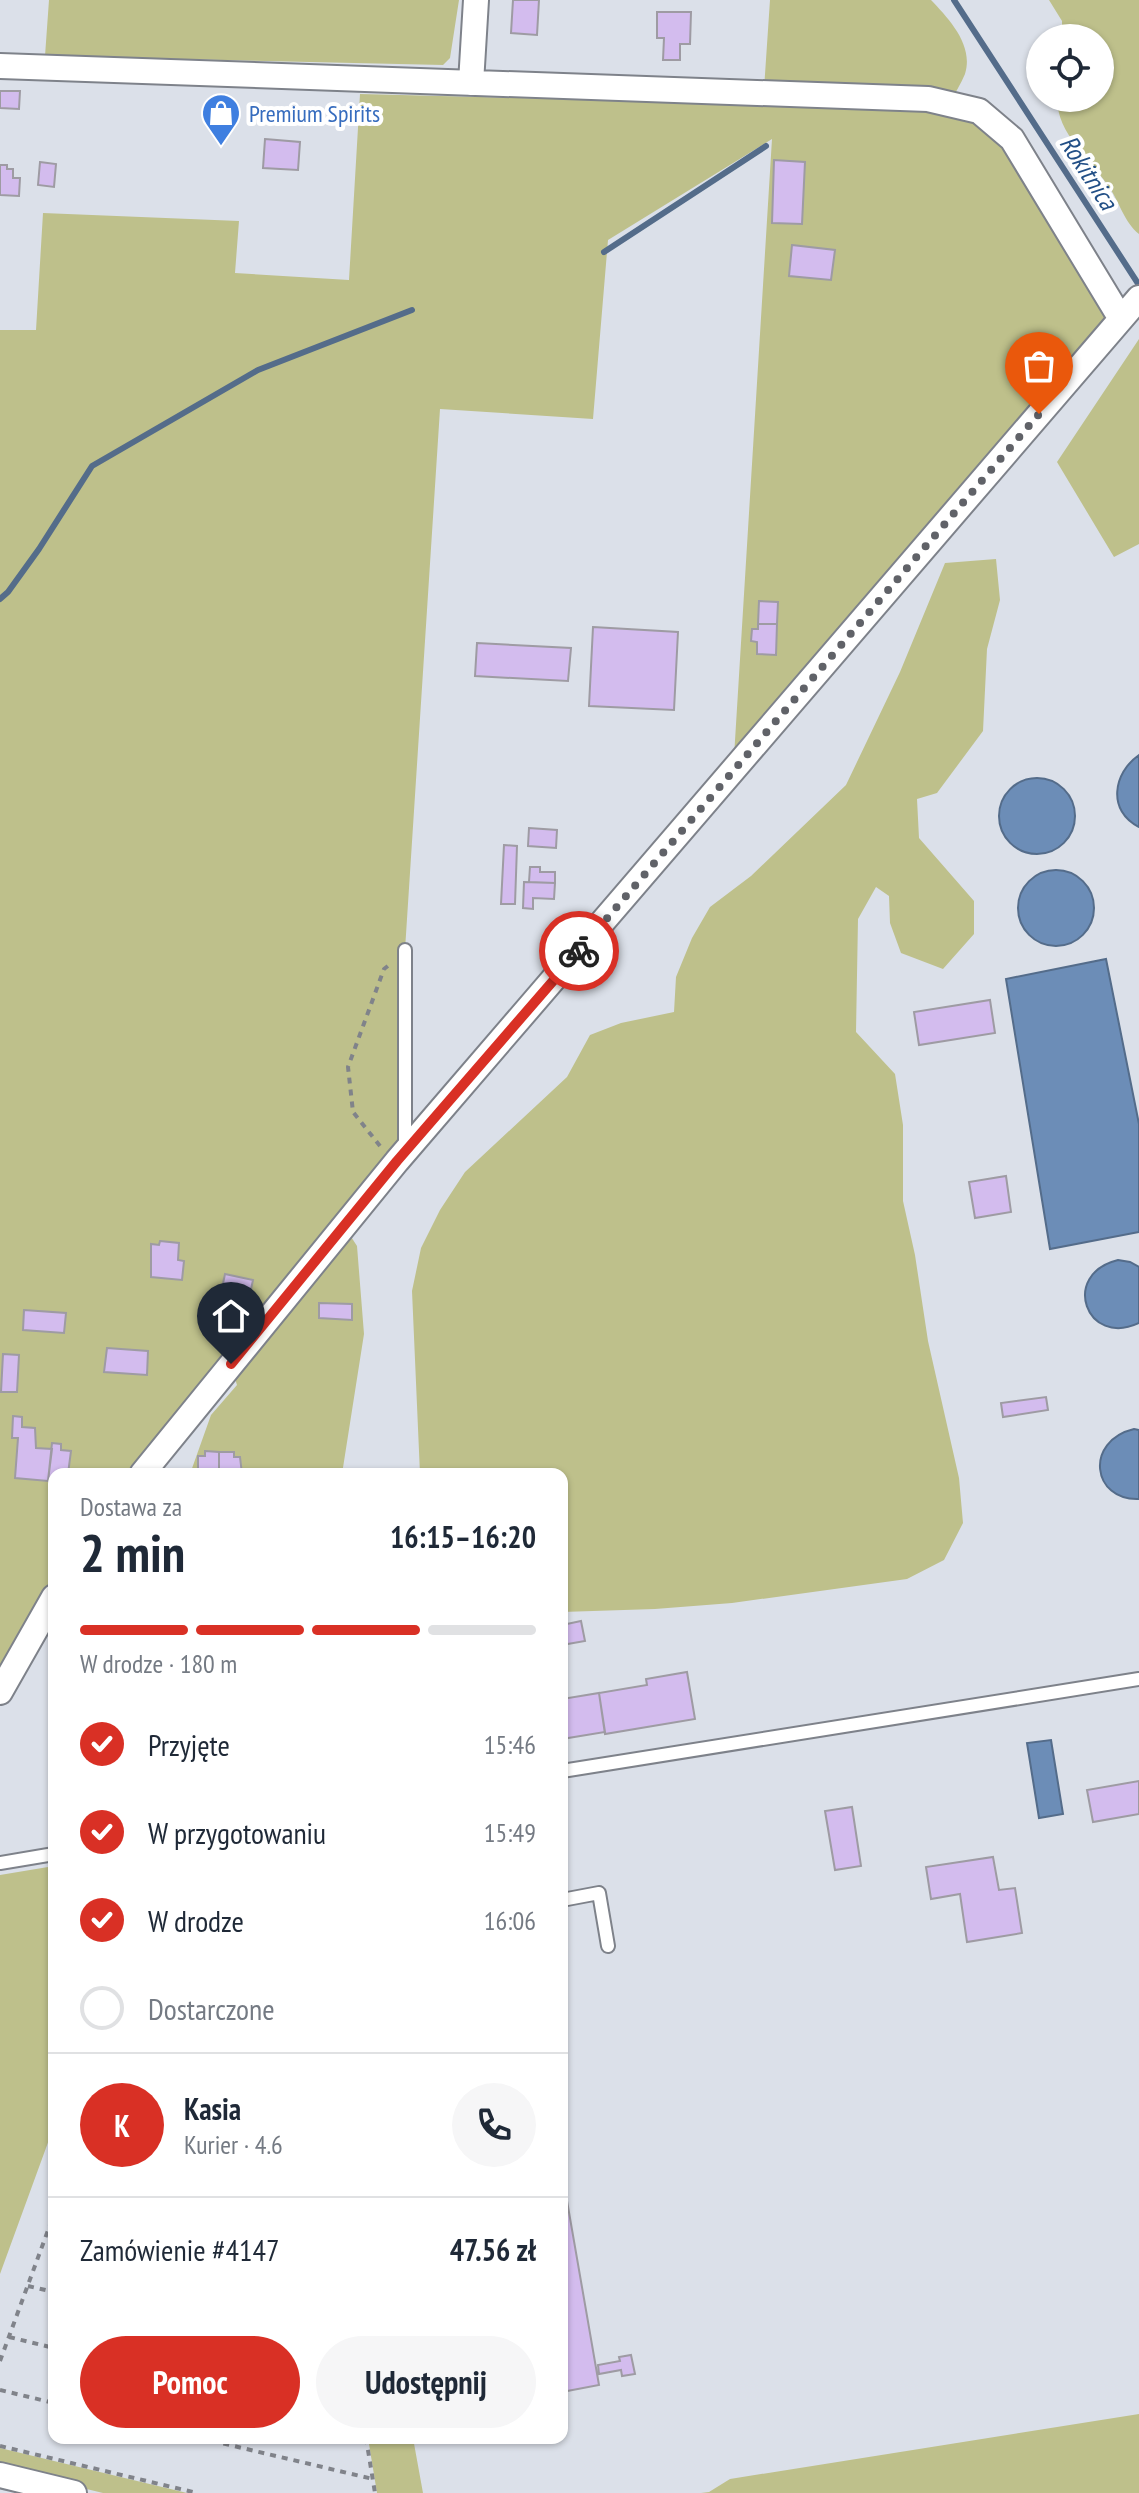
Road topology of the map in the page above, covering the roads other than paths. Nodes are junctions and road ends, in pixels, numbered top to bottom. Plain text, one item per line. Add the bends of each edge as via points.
1 (476, 0) edge
2 (0, 66) edge
3 (471, 83) junction
4 (1132, 306) edge
5 (405, 950) road end
6 (401, 1156) junction
7 (147, 1468) edge
8 (48, 1608) edge
9 (1139, 1679) edge
10 (0, 1692) edge
11 (568, 1770) edge
12 (48, 1855) edge
13 (0, 1863) edge
14 (568, 1899) edge
15 (608, 1946) dead end
16 (0, 2475) edge
17 (74, 2493) edge

1 - 3 street
2 - 3 street
3 - 4 street via 928,99 979,111 1012,139
4 - 6 street
5 - 6 lane
6 - 7 street
8 - 10 street
9 - 11 lane
12 - 13 lane
14 - 15 lane via 599,1893
16 - 17 street

